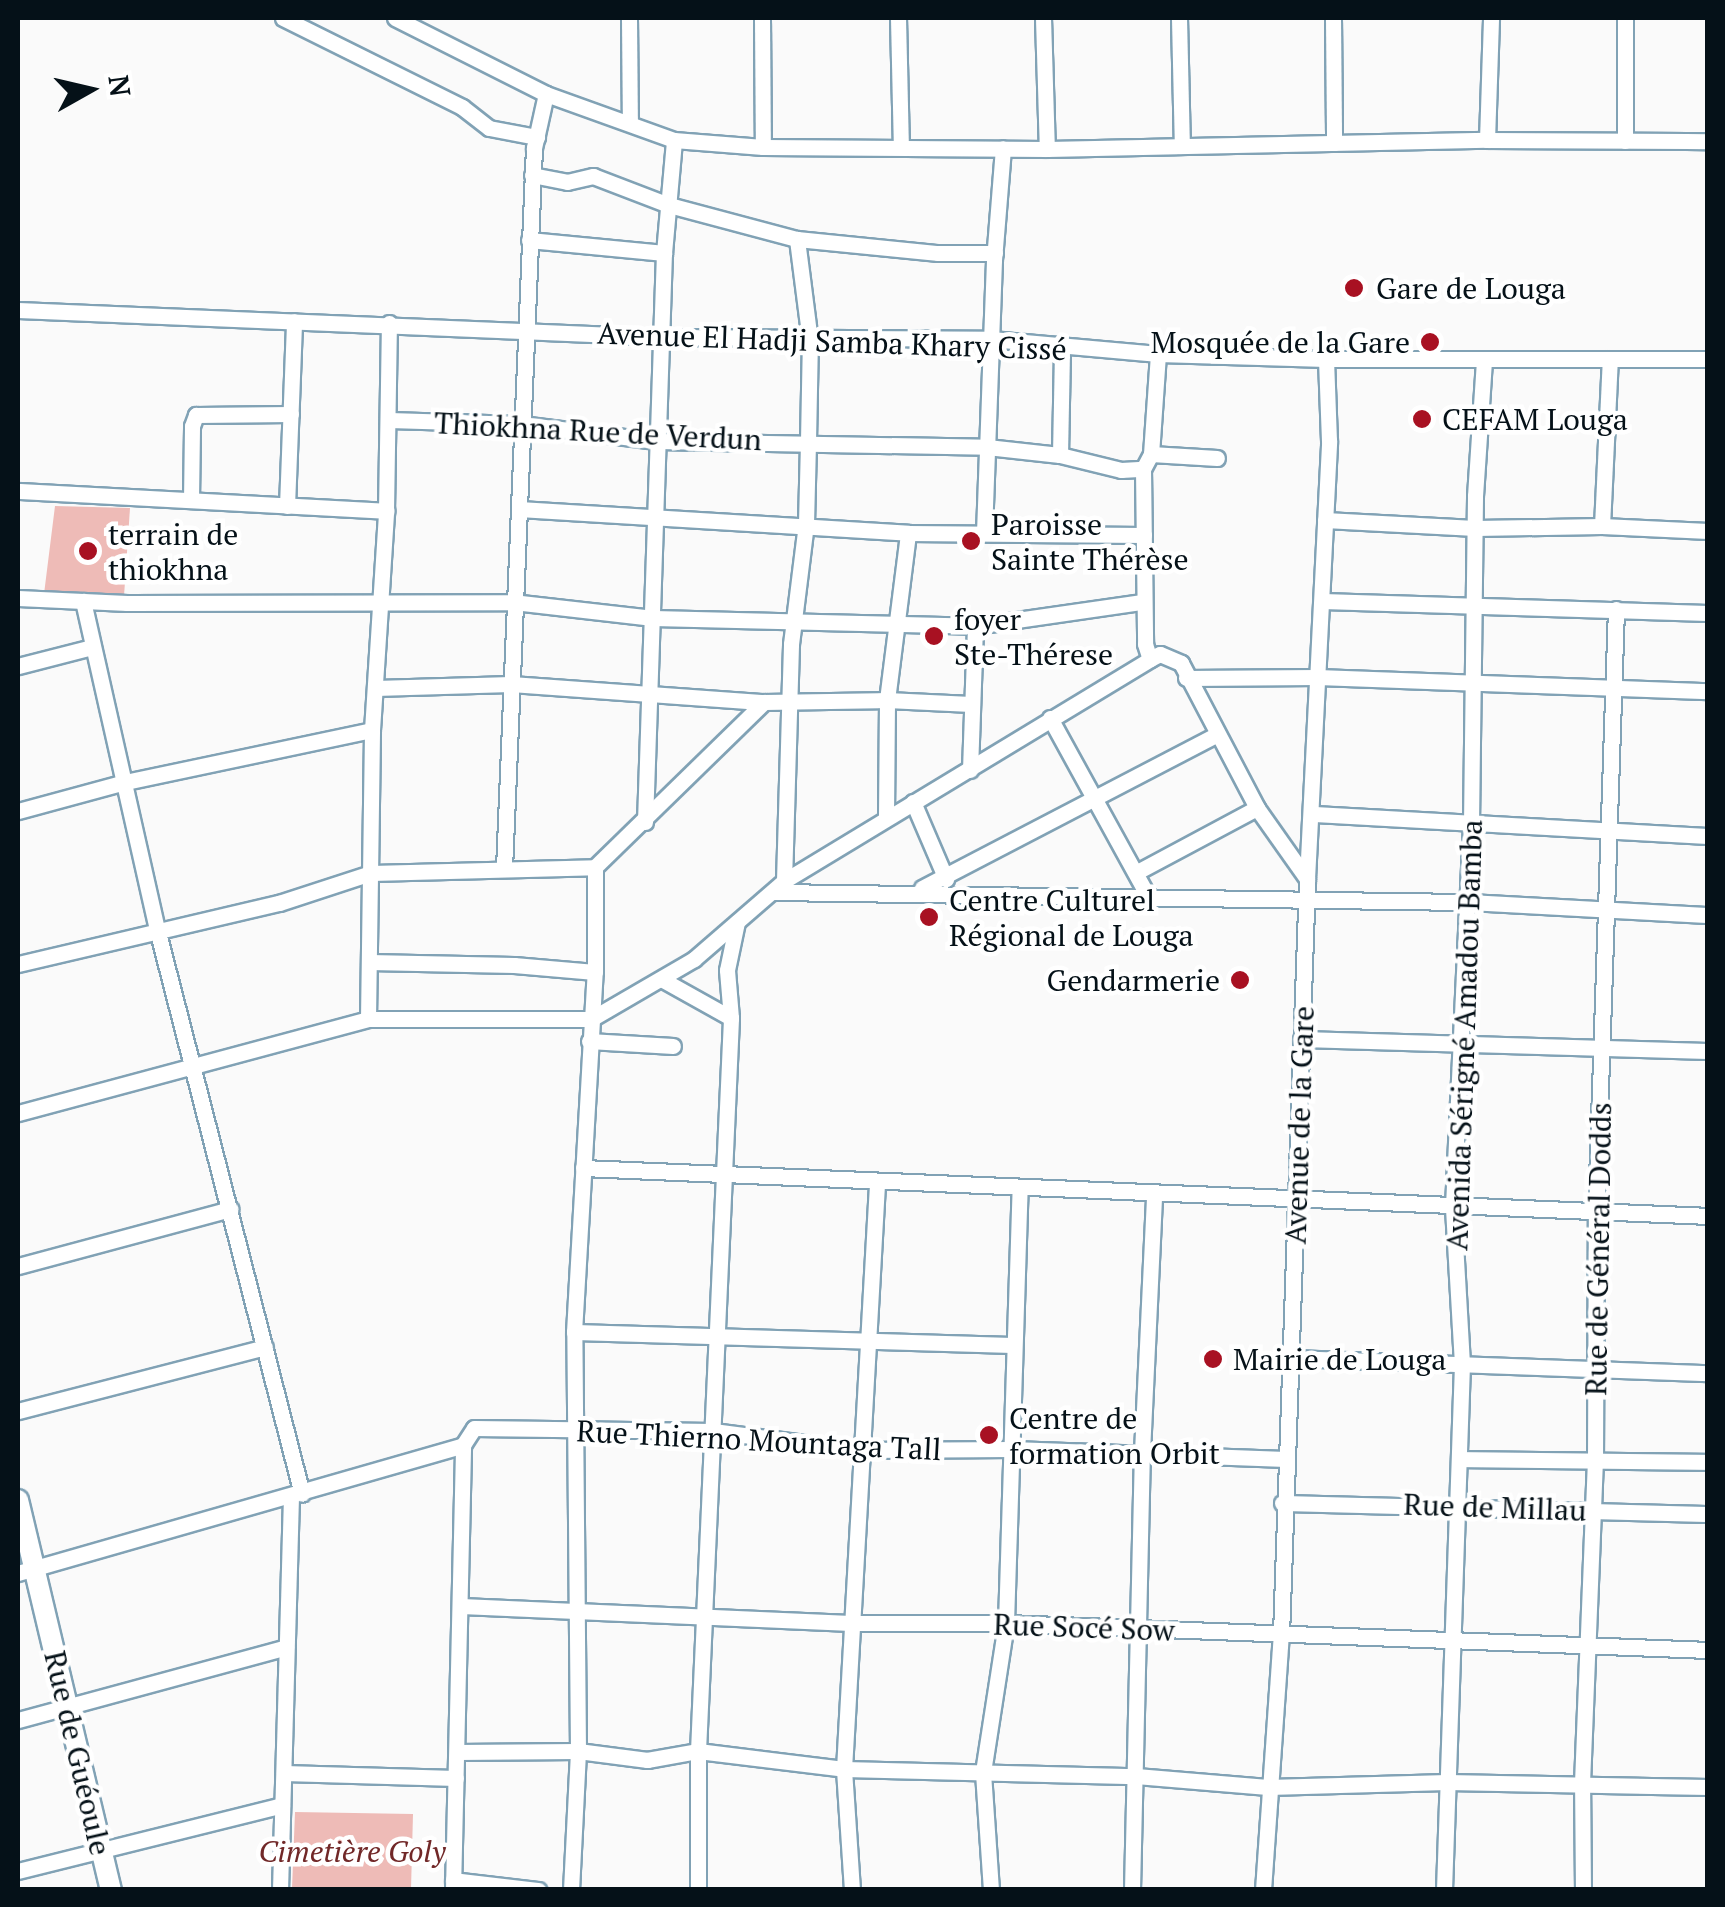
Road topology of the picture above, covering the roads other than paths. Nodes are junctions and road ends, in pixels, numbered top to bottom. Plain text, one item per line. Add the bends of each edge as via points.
1 (283, 18) edge
2 (395, 18) edge
3 (630, 18) edge
4 (762, 18) edge
5 (898, 18) edge
6 (1043, 18) edge
7 (1179, 18) edge
8 (1333, 18) edge
9 (1491, 18) edge
10 (1625, 18) edge
11 (546, 94) junction
12 (630, 123) junction
13 (537, 137) junction
14 (674, 140) junction
15 (1487, 140) junction
16 (1625, 140) junction
17 (1708, 141) edge
18 (1334, 143) junction
19 (901, 146) junction
20 (1182, 146) junction
21 (763, 147) junction
22 (1004, 148) junction
23 (1048, 149) junction
24 (532, 175) junction
25 (669, 205) junction
26 (798, 239) junction
27 (529, 240) junction
28 (664, 253) junction
29 (994, 253) junction
30 (18, 310) edge
31 (294, 321) junction
32 (389, 323) junction
33 (525, 330) junction
34 (662, 337) junction
35 (991, 340) junction
36 (810, 341) junction
37 (1062, 347) junction
38 (1158, 354) junction
39 (1326, 359) junction
40 (1610, 359) junction
41 (1708, 359) edge
42 (1484, 361) junction
43 (291, 414) junction
44 (389, 420) junction
45 (521, 424) junction
46 (656, 441) junction
47 (808, 441) junction
48 (987, 447) junction
49 (1060, 455) junction
50 (1216, 458) dead end
51 (1147, 462) junction
52 (18, 491) edge
53 (191, 500) junction
54 (287, 506) junction
55 (519, 510) junction
56 (386, 511) junction
57 (655, 518) junction
58 (1325, 520) junction
59 (806, 524) junction
60 (1602, 526) junction
61 (1475, 528) junction
62 (1708, 531) edge
63 (984, 533) junction
64 (908, 534) junction
65 (1144, 535) junction
66 (18, 598) edge
67 (380, 600) junction
68 (83, 601) junction
69 (1322, 601) junction
70 (514, 602) junction
71 (1142, 602) junction
72 (1475, 604) junction
73 (1616, 609) junction
74 (1708, 612) edge
75 (653, 618) junction
76 (793, 621) junction
77 (898, 624) junction
78 (975, 626) junction
79 (92, 648) junction
80 (1150, 659) junction
81 (18, 666) edge
82 (1318, 677) junction
83 (1186, 678) junction
84 (1472, 683) junction
85 (511, 684) junction
86 (1614, 686) junction
87 (375, 688) junction
88 (1708, 691) edge
89 (649, 693) junction
90 (788, 699) junction
91 (887, 700) junction
92 (764, 702) junction
93 (970, 704) junction
94 (1050, 718) junction
95 (372, 730) junction
96 (1216, 735) junction
97 (970, 770) junction
98 (126, 782) junction
99 (1095, 796) junction
100 (912, 802) junction
101 (1257, 808) junction
102 (18, 812) edge
103 (1312, 814) junction
104 (886, 817) junction
105 (645, 822) junction
106 (1471, 825) junction
107 (1610, 833) junction
108 (1708, 836) edge
109 (595, 867) junction
110 (504, 870) junction
111 (1137, 872) junction
112 (371, 873) junction
113 (946, 879) junction
114 (1307, 879) junction
115 (779, 887) junction
116 (912, 892) junction
117 (1149, 898) junction
118 (1306, 901) junction
119 (1467, 902) junction
120 (1607, 909) junction
121 (1708, 915) edge
122 (738, 922) junction
123 (157, 929) junction
124 (368, 962) junction
125 (18, 964) edge
126 (595, 972) junction
127 (663, 980) junction
128 (730, 1018) junction
129 (368, 1019) junction
130 (590, 1019) junction
131 (1301, 1039) junction
132 (590, 1040) junction
133 (1464, 1042) junction
134 (672, 1046) dead end
135 (1602, 1046) junction
136 (1708, 1052) edge
137 (195, 1065) junction
138 (18, 1113) edge
139 (583, 1168) junction
140 (724, 1175) junction
141 (877, 1184) junction
142 (1020, 1188) junction
143 (1154, 1195) junction
144 (1297, 1201) junction
145 (1453, 1206) junction
146 (231, 1209) junction
147 (1596, 1211) junction
148 (1708, 1216) edge
149 (18, 1266) edge
150 (574, 1332) junction
151 (716, 1336) junction
152 (871, 1340) junction
153 (1013, 1346) junction
154 (265, 1347) junction
155 (1292, 1358) junction
156 (1462, 1364) junction
157 (1594, 1368) junction
158 (1708, 1373) edge
159 (18, 1411) edge
160 (573, 1431) junction
161 (714, 1431) junction
162 (463, 1445) junction
163 (1012, 1449) junction
164 (858, 1450) junction
165 (1142, 1452) junction
166 (1286, 1459) junction
167 (1460, 1459) junction
168 (1708, 1462) edge
169 (1595, 1464) junction
170 (297, 1496) junction
171 (18, 1500) edge
172 (1282, 1503) junction
173 (1460, 1505) junction
174 (1592, 1510) junction
175 (1708, 1514) edge
176 (26, 1571) edge
177 (461, 1606) junction
178 (578, 1608) junction
179 (706, 1614) junction
180 (850, 1623) junction
181 (1006, 1624) junction
182 (1138, 1628) junction
183 (1280, 1635) junction
184 (1452, 1641) junction
185 (1591, 1645) junction
186 (286, 1647) junction
187 (1708, 1650) edge
188 (67, 1707) junction
189 (18, 1720) edge
190 (578, 1751) junction
191 (456, 1752) junction
192 (698, 1752) junction
193 (844, 1769) junction
194 (983, 1772) junction
195 (284, 1773) junction
196 (1136, 1776) junction
197 (456, 1778) junction
198 (1446, 1782) junction
199 (1582, 1783) junction
200 (1268, 1787) junction
201 (1708, 1787) edge
202 (282, 1806) junction
203 (100, 1852) junction
204 (18, 1872) edge
205 (453, 1885) edge
206 (111, 1890) edge
207 (280, 1890) edge
208 (538, 1890) edge
209 (572, 1890) edge
210 (698, 1890) edge
211 (852, 1890) edge
212 (991, 1890) edge
213 (1132, 1890) edge
214 (1263, 1890) edge
215 (1444, 1890) edge
216 (1583, 1890) edge

1 - 13 street via 462,106 489,128
2 - 11 street
3 - 12 street
4 - 21 street
5 - 19 street
6 - 23 street
7 - 20 street
8 - 18 street
9 - 15 street
10 - 16 street
11 - 12 street
11 - 13 street
12 - 14 street
13 - 24 street
14 - 21 street
14 - 25 street
15 - 16 street
15 - 18 street
16 - 17 street
18 - 20 street
19 - 21 street
19 - 22 street
20 - 23 street
22 - 23 street
22 - 29 street
24 - 25 street via 568,182 593,176
24 - 27 street
25 - 26 street
25 - 28 street
26 - 29 street
26 - 36 street
27 - 28 street
27 - 33 street
28 - 34 street
29 - 35 street
30 - 31 street, Avenue El Hadji Samba Khary Cissé
31 - 32 street, Avenue El Hadji Samba Khary Cissé
31 - 43 street
32 - 33 street, Avenue El Hadji Samba Khary Cissé
32 - 44 street
33 - 34 street, Avenue El Hadji Samba Khary Cissé
33 - 45 street
34 - 36 street, Avenue El Hadji Samba Khary Cissé
34 - 46 street
35 - 36 street, Avenue El Hadji Samba Khary Cissé
35 - 37 street, Avenue El Hadji Samba Khary Cissé
35 - 48 street
36 - 47 street
37 - 38 street, Avenue El Hadji Samba Khary Cissé
37 - 49 street
38 - 39 street, Avenue El Hadji Samba Khary Cissé
38 - 51 street
39 - 42 street, Avenue El Hadji Samba Khary Cissé
39 - 58 street, Avenue de la Gare
40 - 41 street, Avenue El Hadji Samba Khary Cissé
40 - 42 street, Avenue El Hadji Samba Khary Cissé
40 - 60 street
42 - 61 street, Avenida Sérigné Amadou Bamba
43 - 53 street via 196,415
43 - 54 street
44 - 45 street, Thiokhna Rue de Verdun
44 - 56 street
45 - 46 street, Thiokhna Rue de Verdun
45 - 55 street
46 - 47 street, Thiokhna Rue de Verdun
46 - 57 street
47 - 48 street, Thiokhna Rue de Verdun
47 - 59 street
48 - 49 street, Thiokhna Rue de Verdun
48 - 63 street
49 - 51 street, Thiokhna Rue de Verdun via 1121,470
50 - 51 street, Thiokhna Rue de Verdun
51 - 65 street
52 - 53 street
53 - 54 street
54 - 56 street
55 - 57 street
55 - 70 street
56 - 67 street
57 - 59 street
57 - 75 street
58 - 61 street
58 - 69 street, Avenue de la Gare
59 - 64 street
59 - 76 street
60 - 61 street
60 - 62 street
61 - 72 street, Avenida Sérigné Amadou Bamba
63 - 64 street
63 - 65 street
64 - 77 street
65 - 71 street
66 - 68 street
67 - 68 street
67 - 70 street
67 - 87 street
68 - 79 street
69 - 72 street
69 - 82 street, Avenue de la Gare
70 - 75 street
70 - 85 street
71 - 78 street
71 - 80 street
72 - 73 street
72 - 84 street, Avenida Sérigné Amadou Bamba
73 - 74 street
73 - 86 street, Rue de Général Dodds
75 - 76 street
75 - 89 street
76 - 77 street
76 - 90 street
77 - 78 street
77 - 91 street
78 - 93 street
79 - 81 street
79 - 98 street
80 - 83 street via 1169,655 1181,662
80 - 94 street
82 - 83 street
82 - 84 street
82 - 103 street, Avenue de la Gare
83 - 96 street
84 - 86 street
84 - 106 street, Avenida Sérigné Amadou Bamba
85 - 87 street
85 - 89 street
85 - 110 street
86 - 88 street
86 - 107 street, Rue de Général Dodds
87 - 95 street
89 - 92 street
89 - 105 street
90 - 91 street
90 - 92 street
90 - 115 street
91 - 93 street
91 - 104 street
92 - 105 street
93 - 97 street
94 - 97 street
94 - 99 street
95 - 98 street
95 - 112 street
96 - 99 street
96 - 101 street
97 - 100 street
98 - 102 street
98 - 123 street
99 - 111 street
99 - 113 street
100 - 104 street
100 - 113 street
101 - 111 street
101 - 114 street
103 - 106 street
103 - 114 street, Avenue de la Gare
104 - 115 street
105 - 109 street
106 - 107 street
106 - 119 street, Avenida Sérigné Amadou Bamba
107 - 108 street
107 - 120 street, Rue de Général Dodds
109 - 110 street
109 - 126 street
110 - 112 street
111 - 117 street
112 - 123 street via 314,894
112 - 124 street
113 - 116 street
114 - 118 street, Avenue de la Gare
115 - 116 street
115 - 122 street
116 - 117 street
117 - 118 street
118 - 119 street
118 - 131 street, Avenue de la Gare
119 - 120 street
119 - 133 street, Avenida Sérigné Amadou Bamba
120 - 121 street
120 - 135 street, Rue de Général Dodds
122 - 127 street
122 - 128 street via 727,970
123 - 125 street
123 - 137 street
124 - 126 street
124 - 129 street
126 - 130 street
127 - 128 street
127 - 130 street
128 - 140 street
129 - 130 street
129 - 137 street
130 - 132 street
131 - 133 street
131 - 144 street, Avenue de la Gare
132 - 134 street
132 - 139 street
133 - 135 street
133 - 145 street, Avenida Sérigné Amadou Bamba
135 - 136 street
135 - 147 street, Rue de Général Dodds
137 - 138 street
137 - 146 street
139 - 140 street
139 - 150 street
140 - 141 street
140 - 151 street
141 - 142 street
141 - 152 street
142 - 143 street
142 - 153 street
143 - 144 street
143 - 165 street
144 - 145 street
144 - 155 street, Avenue de la Gare
145 - 147 street
145 - 156 street, Avenida Sérigné Amadou Bamba
146 - 149 street
146 - 154 street
147 - 148 street
147 - 157 street, Rue de Général Dodds
150 - 151 street
150 - 160 street
151 - 152 street
151 - 161 street
152 - 153 street
152 - 164 street
153 - 163 street
154 - 159 street
154 - 170 street
155 - 156 street
155 - 166 street, Avenue de la Gare
156 - 157 street
156 - 167 street, Avenida Sérigné Amadou Bamba
157 - 158 street
157 - 169 street, Rue de Général Dodds
160 - 161 street, Rue Thierno Mountaga Tall
160 - 162 street, Rue Thierno Mountaga Tall via 474,1428
160 - 178 street
161 - 164 street, Rue Thierno Mountaga Tall
161 - 179 street
162 - 170 street
162 - 177 street
163 - 164 street, Rue Thierno Mountaga Tall
163 - 165 street, Rue Thierno Mountaga Tall
163 - 181 street
164 - 180 street
165 - 166 street, Rue Thierno Mountaga Tall
165 - 182 street
166 - 172 street, Avenue de la Gare
167 - 169 street
167 - 173 street, Avenida Sérigné Amadou Bamba
168 - 169 street
169 - 174 street, Rue de Général Dodds
170 - 176 street
170 - 186 street
171 - 176 main road, Rue de Guéoule
172 - 173 street, Rue de Millau
172 - 183 street, Avenue de la Gare
173 - 174 street, Rue de Millau
173 - 184 street, Avenida Sérigné Amadou Bamba
174 - 175 street, Rue de Millau
174 - 185 street, Rue de Général Dodds
176 - 188 main road, Rue de Guéoule
177 - 178 street, Rue Socé Sow
177 - 191 street
178 - 179 street, Rue Socé Sow
178 - 190 street
179 - 180 street, Rue Socé Sow
179 - 192 street
180 - 181 street, Rue Socé Sow
180 - 193 street
181 - 182 street, Rue Socé Sow
181 - 194 street
182 - 183 street, Rue Socé Sow
182 - 196 street
183 - 184 street, Rue Socé Sow
183 - 200 street, Avenue de la Gare
184 - 185 street, Rue Socé Sow
184 - 198 street, Avenida Sérigné Amadou Bamba
185 - 187 street, Rue Socé Sow
185 - 199 street, Rue de Général Dodds
186 - 188 street
186 - 195 street
188 - 189 street
188 - 203 main road, Rue de Guéoule
190 - 191 street
190 - 192 street via 648,1760
190 - 209 street
191 - 197 street
192 - 193 street
192 - 210 street
193 - 194 street
193 - 211 street
194 - 196 street
194 - 212 street
195 - 197 street
195 - 202 street
196 - 200 street
196 - 213 street
197 - 205 street
198 - 199 street
198 - 200 street
198 - 215 street, Avenida Sérigné Amadou Bamba
199 - 201 street
199 - 216 street, Rue de Général Dodds
200 - 214 street, Avenue de la Gare
202 - 203 street
202 - 207 street
203 - 204 street
203 - 206 main road, Rue de Guéoule
205 - 208 street

